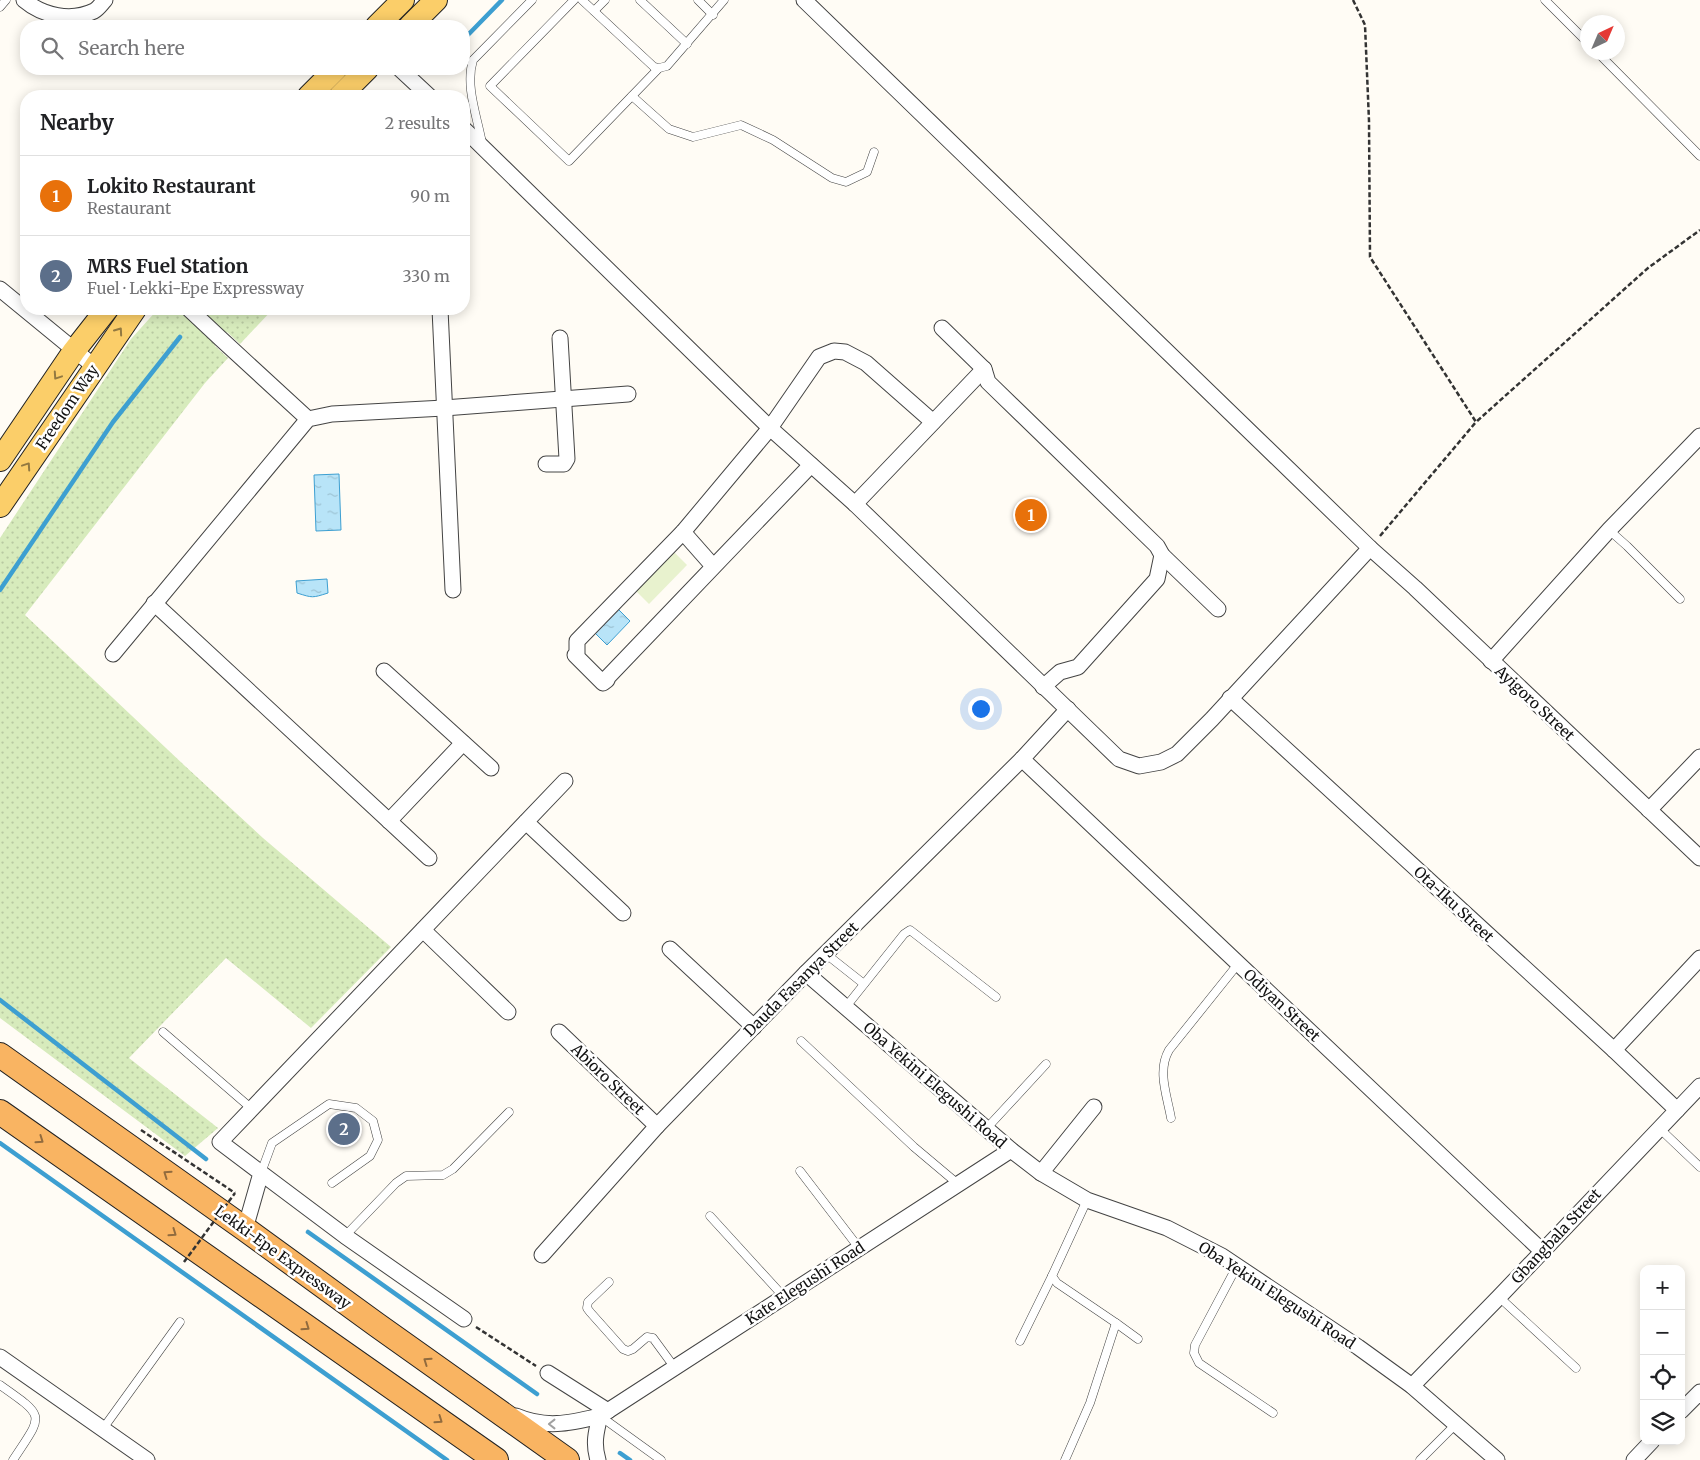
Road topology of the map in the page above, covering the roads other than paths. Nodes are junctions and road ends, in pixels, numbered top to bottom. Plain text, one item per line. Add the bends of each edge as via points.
1 (6, 0) edge
2 (24, 0) edge
3 (105, 0) edge
4 (403, 0) edge
5 (436, 0) edge
6 (532, 0) edge
7 (574, 0) edge
8 (582, 0) edge
9 (605, 0) edge
10 (640, 0) edge
11 (698, 0) edge
12 (724, 0) edge
13 (804, 0) edge
14 (1545, 0) edge
15 (0, 7) edge
16 (594, 11) junction
17 (713, 14) junction
18 (383, 20) edge
19 (416, 20) edge
20 (1580, 35) edge
21 (687, 44) junction
22 (1605, 60) edge
23 (659, 68) junction
24 (330, 75) edge
25 (361, 75) edge
26 (406, 75) edge
27 (315, 90) edge
28 (346, 90) edge
29 (423, 90) edge
30 (632, 96) junction
31 (470, 135) edge
32 (483, 147) junction
33 (874, 152) dead end
34 (1700, 156) edge
35 (0, 289) edge
36 (20, 306) edge
37 (31, 315) edge
38 (101, 315) edge
39 (131, 315) edge
40 (195, 315) edge
41 (440, 315) edge
42 (942, 328) dead end
43 (560, 338) dead end
44 (74, 351) junction
45 (95, 367) junction
46 (984, 369) junction
47 (628, 394) dead end
48 (564, 399) junction
49 (444, 408) junction
50 (308, 419) junction
51 (933, 422) junction
52 (770, 428) junction
53 (1700, 436) edge
54 (0, 460) edge
55 (546, 464) dead end
56 (810, 465) junction
57 (855, 504) junction
58 (0, 506) edge
59 (1609, 530) junction
60 (683, 532) junction
61 (1370, 548) junction
62 (1162, 555) junction
63 (713, 566) junction
64 (453, 590) dead end
65 (1680, 599) dead end
66 (154, 603) junction
67 (1218, 609) dead end
68 (113, 654) dead end
69 (1491, 661) junction
70 (384, 671) dead end
71 (1044, 687) junction
72 (1230, 698) junction
73 (1068, 709) junction
74 (463, 743) junction
75 (1700, 757) edge
76 (1022, 759) junction
77 (491, 768) dead end
78 (565, 781) dead end
79 (1649, 810) junction
80 (389, 821) junction
81 (526, 822) junction
82 (430, 858) dead end
83 (1700, 858) edge
84 (623, 913) dead end
85 (423, 930) junction
86 (670, 949) dead end
87 (826, 954) junction
88 (1700, 958) edge
89 (1238, 964) junction
90 (806, 974) junction
91 (864, 984) junction
92 (996, 997) dead end
93 (845, 1008) junction
94 (508, 1012) dead end
95 (754, 1026) junction
96 (163, 1032) dead end
97 (559, 1032) dead end
98 (801, 1042) dead end
99 (1614, 1050) junction
100 (0, 1055) edge
101 (1046, 1064) dead end
102 (0, 1069) edge
103 (1700, 1086) edge
104 (1094, 1107) dead end
105 (74, 1108) junction
106 (252, 1109) junction
107 (1677, 1110) junction
108 (0, 1112) edge
109 (509, 1112) dead end
110 (1171, 1118) dead end
111 (657, 1126) junction
112 (1659, 1128) junction
113 (986, 1129) junction
114 (1011, 1150) junction
115 (1700, 1167) edge
116 (800, 1172) dead end
117 (261, 1173) junction
118 (1041, 1173) junction
119 (332, 1183) dead end
120 (958, 1184) junction
121 (1087, 1200) junction
122 (710, 1216) dead end
123 (245, 1229) junction
124 (345, 1236) junction
125 (859, 1248) junction
126 (1542, 1251) junction
127 (542, 1255) dead end
128 (1237, 1266) junction
129 (1052, 1276) junction
130 (609, 1282) dead end
131 (784, 1297) junction
132 (1499, 1298) junction
133 (464, 1319) road end
134 (180, 1322) dead end
135 (1116, 1323) junction
136 (1138, 1339) dead end
137 (1020, 1341) dead end
138 (0, 1357) edge
139 (674, 1368) junction
140 (1576, 1368) dead end
141 (548, 1373) road end
142 (0, 1385) edge
143 (1412, 1386) junction
144 (1700, 1392) edge
145 (490, 1406) junction
146 (1685, 1407) edge
147 (1274, 1413) dead end
148 (604, 1414) junction
149 (1456, 1424) junction
150 (102, 1430) junction
151 (1648, 1445) edge
152 (13, 1460) edge
153 (148, 1460) edge
154 (496, 1460) edge
155 (566, 1460) edge
156 (598, 1460) edge
157 (661, 1460) edge
158 (1065, 1460) edge
159 (1420, 1460) edge
160 (1497, 1460) edge
161 (1634, 1460) edge

1 - 15 lane
2 - 3 street via 35,9 55,16 76,16 95,10
4 - 18 main road
5 - 19 main road
6 - 32 lane via 473,60 470,85
7 - 30 lane via 490,86 569,161
8 - 16 lane
9 - 16 lane
10 - 21 lane
11 - 17 lane
12 - 17 lane
13 - 61 street, Ayigoro Street
14 - 20 lane
16 - 23 lane via 654,67
17 - 21 lane
21 - 23 lane via 667,66
22 - 34 lane
23 - 30 lane
24 - 27 main road
25 - 28 main road
26 - 29 street
30 - 33 lane via 669,129 693,137 741,125 773,140 832,178 846,182 867,172
31 - 32 street
32 - 52 street
35 - 36 street
37 - 44 street
38 - 44 main road, Freedom Way
45 -> 39 main road, Freedom Way
40 - 50 street
41 - 49 street
42 - 46 street
43 - 48 street
44 - 45 street
44 -> 54 main road, Freedom Way
58 -> 45 main road, Freedom Way
46 - 51 street
46 - 62 street via 988,382 1157,546
47 - 48 street
48 - 49 street
48 - 55 street via 566,462
49 - 50 street via 332,414
49 - 64 street
50 - 66 street
51 - 52 street via 866,362 846,352 834,351 819,357
51 - 57 street
52 - 56 street
52 - 60 street
53 - 59 street
56 - 57 street
56 - 63 street
57 - 71 street
59 - 65 lane
59 - 69 street
60 - 63 street
60 - 63 street via 577,641 575,655 603,683
61 - 69 street, Ayigoro Street
61 - 72 street
62 - 67 street
62 - 71 street via 1157,579 1078,667 1060,672
66 - 68 street
66 - 80 street
69 - 79 street, Ayigoro Street
70 - 74 street
71 - 73 street
72 - 73 street via 1177,754 1161,762 1139,766 1119,759
72 - 99 street, Ota-Iku Street
73 - 76 street, Dauda Fasanya Street
74 - 77 street
74 - 80 street
75 - 79 street
76 - 87 street, Dauda Fasanya Street
76 - 89 street, Odiyan Street
78 - 81 street
79 - 83 street, Ayigoro Street
80 - 82 street
81 - 84 street
81 - 85 street
85 - 94 street
85 - 106 street
86 - 95 street
87 - 90 street, Dauda Fasanya Street
87 - 91 lane
88 - 99 street
89 - 110 lane via 1164,1059 1162,1072
89 - 126 street, Odiyan Street
90 - 93 street, Oba Yekini Elegushi Road
90 - 95 street, Dauda Fasanya Street
91 - 92 lane via 910,930
91 - 93 lane
93 - 113 street, Oba Yekini Elegushi Road
95 - 111 street, Dauda Fasanya Street
96 - 106 lane
97 - 111 street, Abioro Street
98 - 120 lane
99 - 107 street, Ota-Iku Street
100 - 105 highway, Lekki-Epe Expressway
101 - 113 lane
102 - 105 highway via 34,1094
103 - 107 street, Gbangbala Street
104 - 118 street
123 -> 105 highway, Lekki-Epe Expressway
106 - 117 street via 220,1142
107 - 112 street, Gbangbala Street
108 -> 154 highway
109 - 124 lane via 453,1170 443,1176 406,1176
111 - 127 street, Dauda Fasanya Street
112 - 115 lane
112 - 126 street, Gbangbala Street
113 - 114 street, Oba Yekini Elegushi Road
114 - 118 street, Oba Yekini Elegushi Road
114 - 120 street, Kate Elegushi Road
116 - 125 lane
117 - 119 lane via 272,1144 329,1104 356,1108 373,1121 378,1140 370,1156
117 - 123 street
117 - 124 street
118 - 121 street, Oba Yekini Elegushi Road
120 - 125 street, Kate Elegushi Road
121 - 128 street, Oba Yekini Elegushi Road via 1167,1228
121 - 129 lane
122 - 131 lane
145 -> 123 highway, Lekki-Epe Expressway
124 - 133 street
125 - 131 street, Kate Elegushi Road
126 - 132 street, Gbangbala Street
128 - 143 street, Oba Yekini Elegushi Road
128 - 147 lane via 1195,1345 1194,1354 1199,1363
129 - 135 lane
129 - 137 lane
130 - 139 lane via 588,1302 590,1312 623,1349 634,1349 647,1337 653,1338
131 - 139 street, Kate Elegushi Road
132 - 140 lane
132 - 143 street, Gbangbala Street
134 - 150 lane
135 - 136 lane
135 - 158 lane via 1090,1403
138 - 150 street
139 - 148 street, Kate Elegushi Road
141 - 148 street
142 - 152 lane via 32,1409 36,1418 36,1425
143 - 149 street, Oba Yekini Elegushi Road
144 - 146 street
148 -> 145 street, Kate Elegushi Road via 551,1425 528,1421
145 - 155 highway, Lekki-Epe Expressway
148 - 156 street via 596,1433
148 - 157 lane
149 - 159 lane
149 - 160 street, Oba Yekini Elegushi Road
150 - 153 street
151 - 161 street

